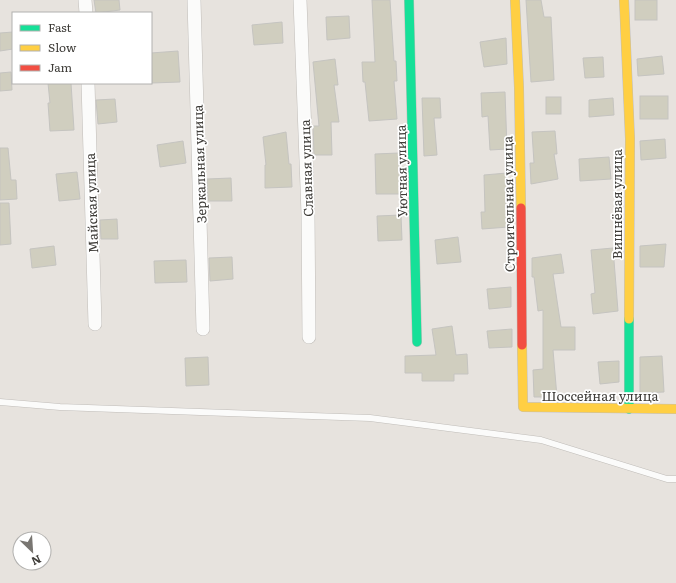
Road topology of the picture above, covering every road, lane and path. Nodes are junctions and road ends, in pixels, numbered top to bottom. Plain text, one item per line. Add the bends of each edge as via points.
1 (85, 0) edge
2 (194, 0) edge
3 (300, 0) edge
4 (409, 0) edge
5 (515, 0) edge
6 (624, 0) edge
7 (86, 12) edge
8 (88, 84) edge
9 (95, 324) dead end
10 (203, 329) dead end
11 (309, 337) dead end
12 (417, 342) dead end
13 (0, 402) edge
14 (523, 407) joint
15 (676, 408) edge
16 (629, 409) junction
17 (676, 479) edge

1 - 7 street
2 - 10 street, Зеркальная улица
3 - 11 street, Славная улица via 308,214
4 - 12 street, Уютная улица
5 - 14 street, Строительная улица via 519,88
6 - 16 street, Вишнёвая улица via 630,139
8 - 9 street, Майская улица
13 - 17 lane via 60,407 370,418 541,440 667,479
14 - 16 street, Шоссейная улица
15 - 16 street, Шоссейная улица

